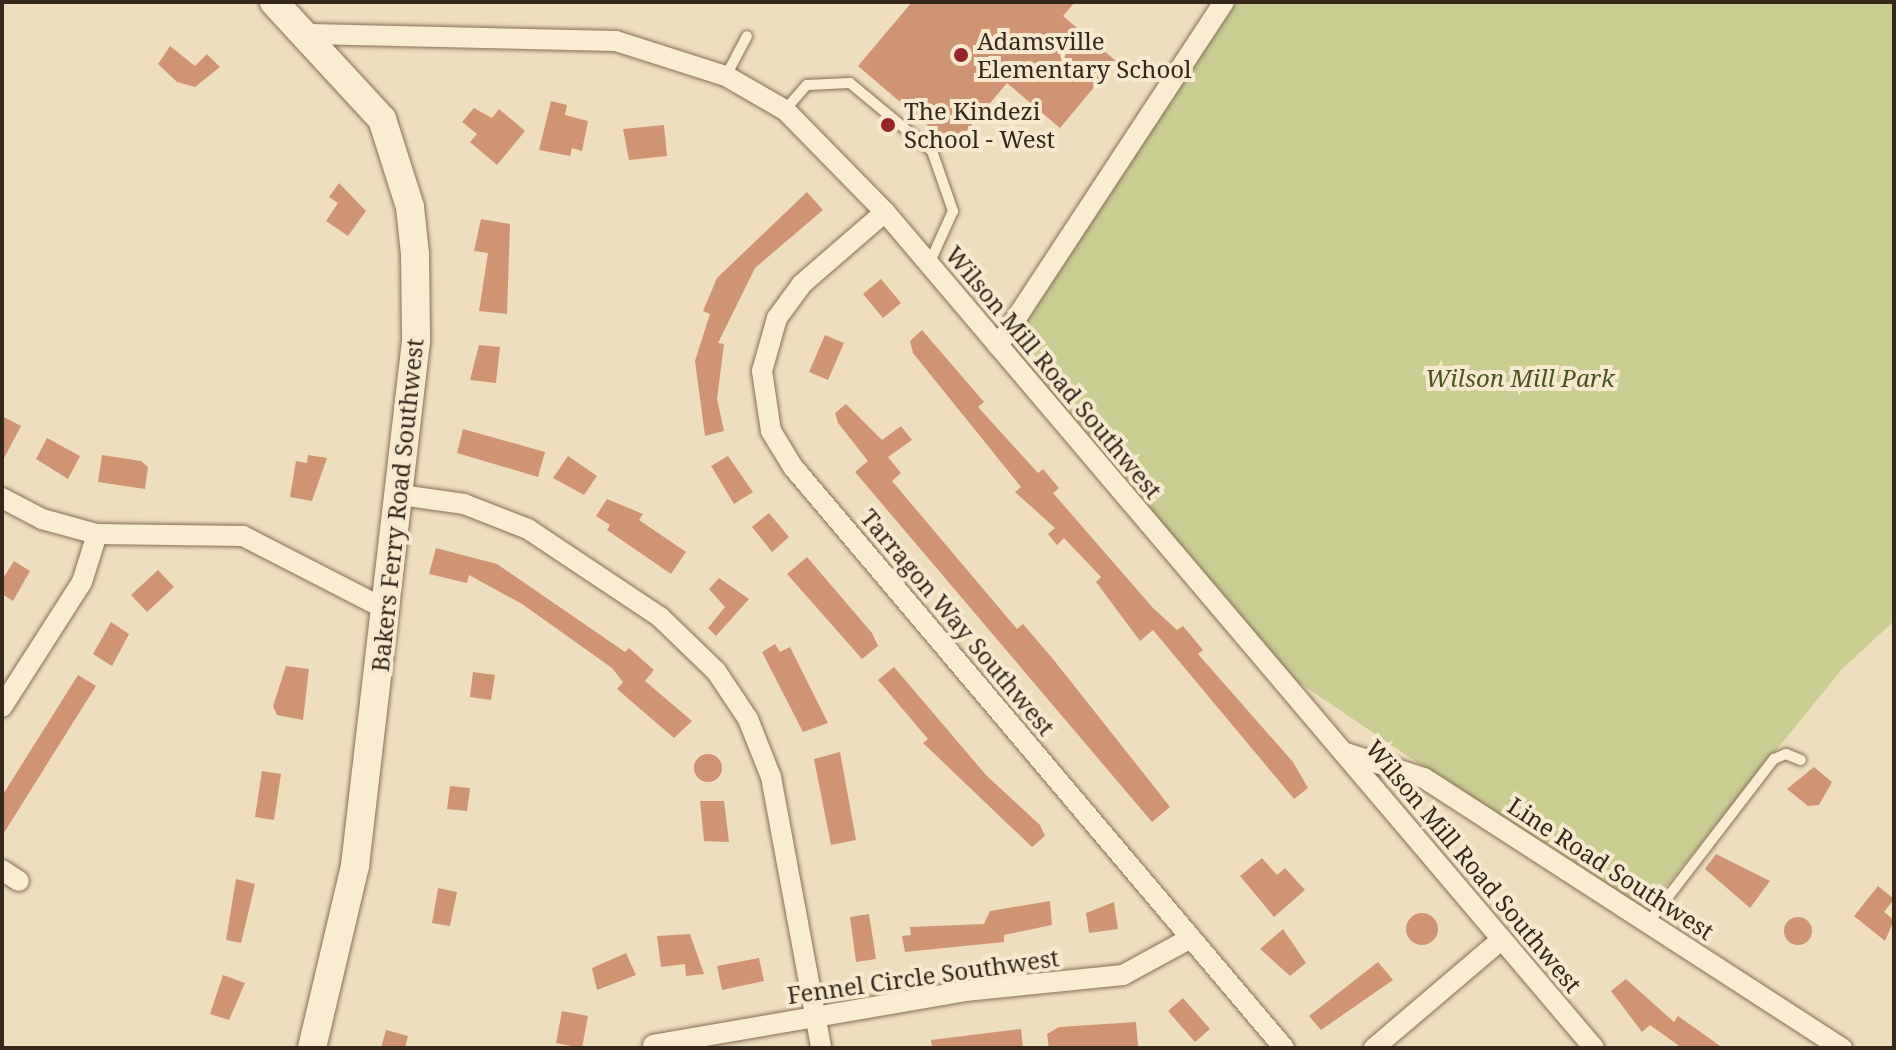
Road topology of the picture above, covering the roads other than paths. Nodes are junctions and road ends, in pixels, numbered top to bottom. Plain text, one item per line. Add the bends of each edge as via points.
1 (274, 2) edge
2 (1224, 2) edge
3 (309, 34) junction
4 (747, 36) dead end
5 (726, 76) junction
6 (785, 110) junction
7 (885, 212) junction
8 (929, 264) junction
9 (998, 346) junction
10 (401, 495) junction
11 (2, 498) edge
12 (97, 534) junction
13 (387, 610) junction
14 (2, 707) edge
15 (1343, 752) junction
16 (1801, 760) dead end
17 (1648, 923) junction
18 (1191, 938) junction
19 (1502, 939) junction
20 (815, 1016) junction
21 (653, 1045) dead end
22 (312, 1048) edge
23 (821, 1048) edge
24 (1284, 1048) edge
25 (1374, 1048) edge
26 (1594, 1048) edge
27 (1842, 1048) edge

1 - 3 street, Bakers Ferry Road Southwest
2 - 9 street
3 - 5 street, Wilson Mill Road Southwest via 602,39
3 - 10 street, Bakers Ferry Road Southwest via 382,119 410,207 416,341
4 - 5 lane
5 - 6 street, Wilson Mill Road Southwest
6 - 7 street, Wilson Mill Road Southwest
6 - 8 lane via 807,85 850,83 932,151 953,211
7 - 8 street, Wilson Mill Road Southwest
7 - 18 street, Tarragon Way Southwest via 802,284 777,318 762,371 771,431 793,467
8 - 9 street, Wilson Mill Road Southwest
9 - 15 street, Wilson Mill Road Southwest
10 - 13 street, Bakers Ferry Road Southwest
10 - 20 street via 464,504 528,529 660,617 716,671 748,719 771,777
11 - 12 street via 42,519
12 - 13 street via 243,536
12 - 14 street via 82,582
13 - 22 street, Bakers Ferry Road Southwest via 355,866
15 - 17 street, Line Road Southwest via 1424,778
15 - 19 street, Wilson Mill Road Southwest
16 - 17 lane via 1786,754 1774,759
17 - 27 street, Line Road Southwest
18 - 20 street, Fennel Circle Southwest via 1123,975
18 - 24 street, Tarragon Way Southwest
19 - 25 street
19 - 26 street, Wilson Mill Road Southwest
20 - 21 street, Fennel Circle Southwest
20 - 23 street

